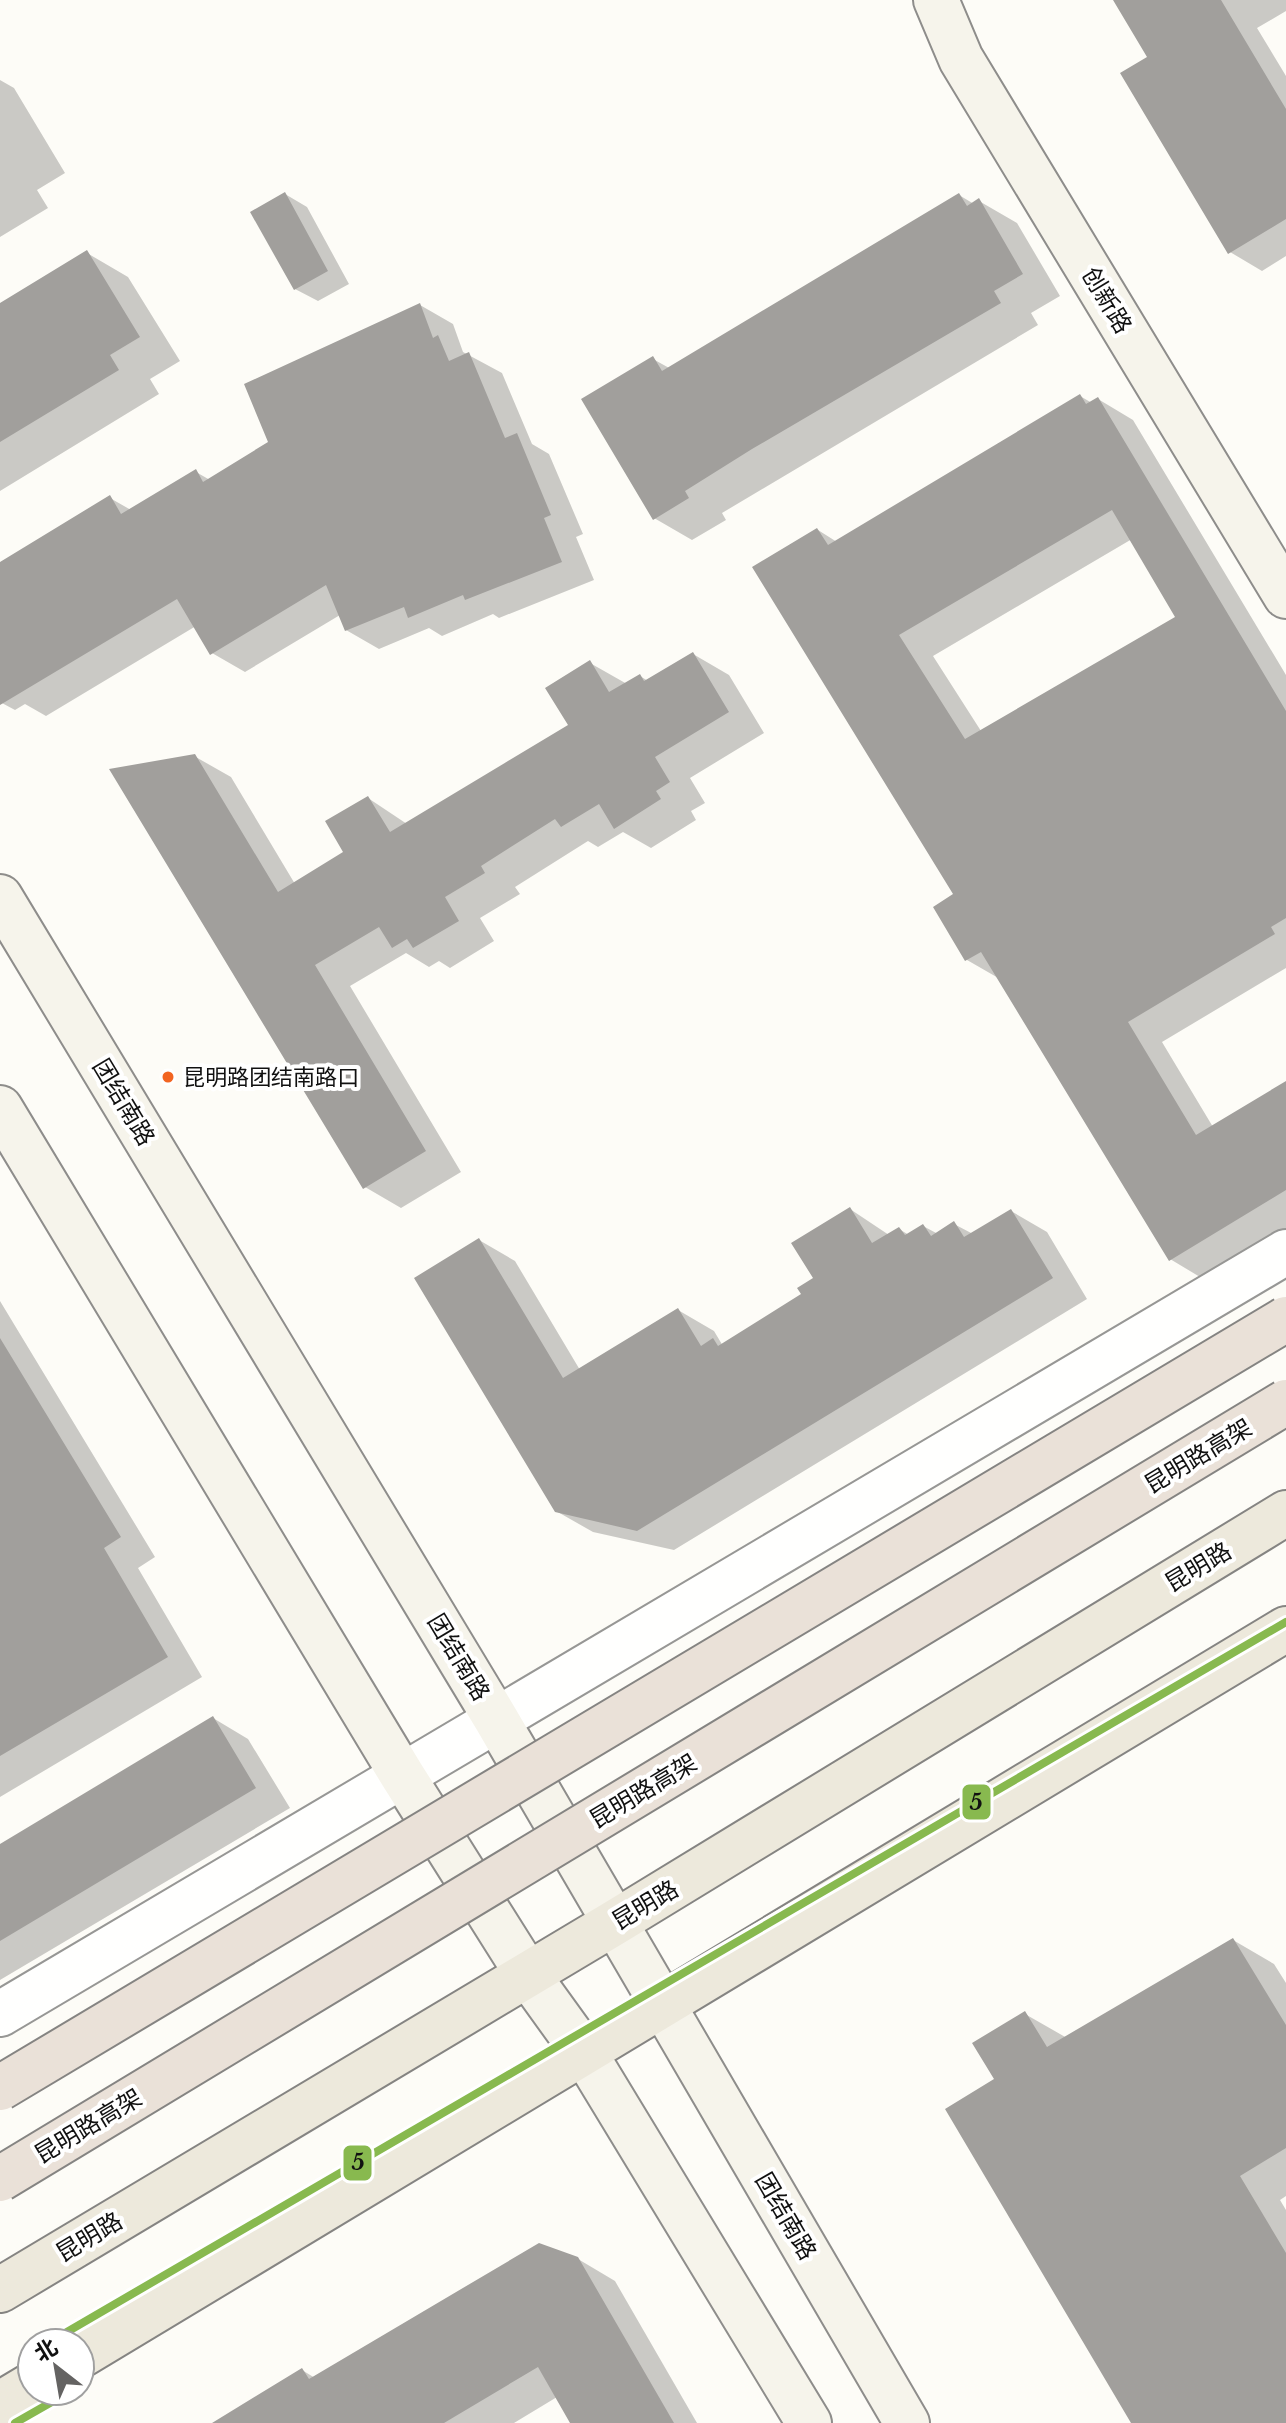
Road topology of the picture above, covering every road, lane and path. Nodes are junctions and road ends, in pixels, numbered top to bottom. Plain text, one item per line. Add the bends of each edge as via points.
1 (936, 0) edge
2 (1286, 596) edge
3 (0, 897) edge
4 (0, 1108) edge
5 (1286, 1252) edge
6 (1286, 1319) edge
7 (1286, 1402) edge
8 (1286, 1513) edge
9 (1286, 1629) edge
10 (496, 1719) junction
11 (402, 1775) junction
12 (614, 1923) junction
13 (528, 1975) junction
14 (663, 2006) junction
15 (0, 2014) edge
16 (585, 2054) junction
17 (0, 2088) edge
18 (0, 2179) edge
19 (0, 2290) edge
20 (96, 2346) edge
21 (809, 2423) edge
22 (907, 2423) edge

1 - 2 main road, 创新路 via 961,59
3 - 10 main road, 团结南路
4 - 11 main road
5 - 10 street
6 - 17 highway, bridge
7 - 18 highway, 昆明路高架, bridge
8 - 12 main road, 昆明路
9 - 14 main road
10 - 11 street
10 - 12 main road, 团结南路
11 - 13 main road
11 - 15 street
12 - 13 main road, 昆明路
12 - 14 main road, 团结南路
13 - 16 main road
13 - 19 main road, 昆明路
14 - 16 main road
14 - 22 main road, 团结南路
16 - 20 main road
16 - 21 main road

